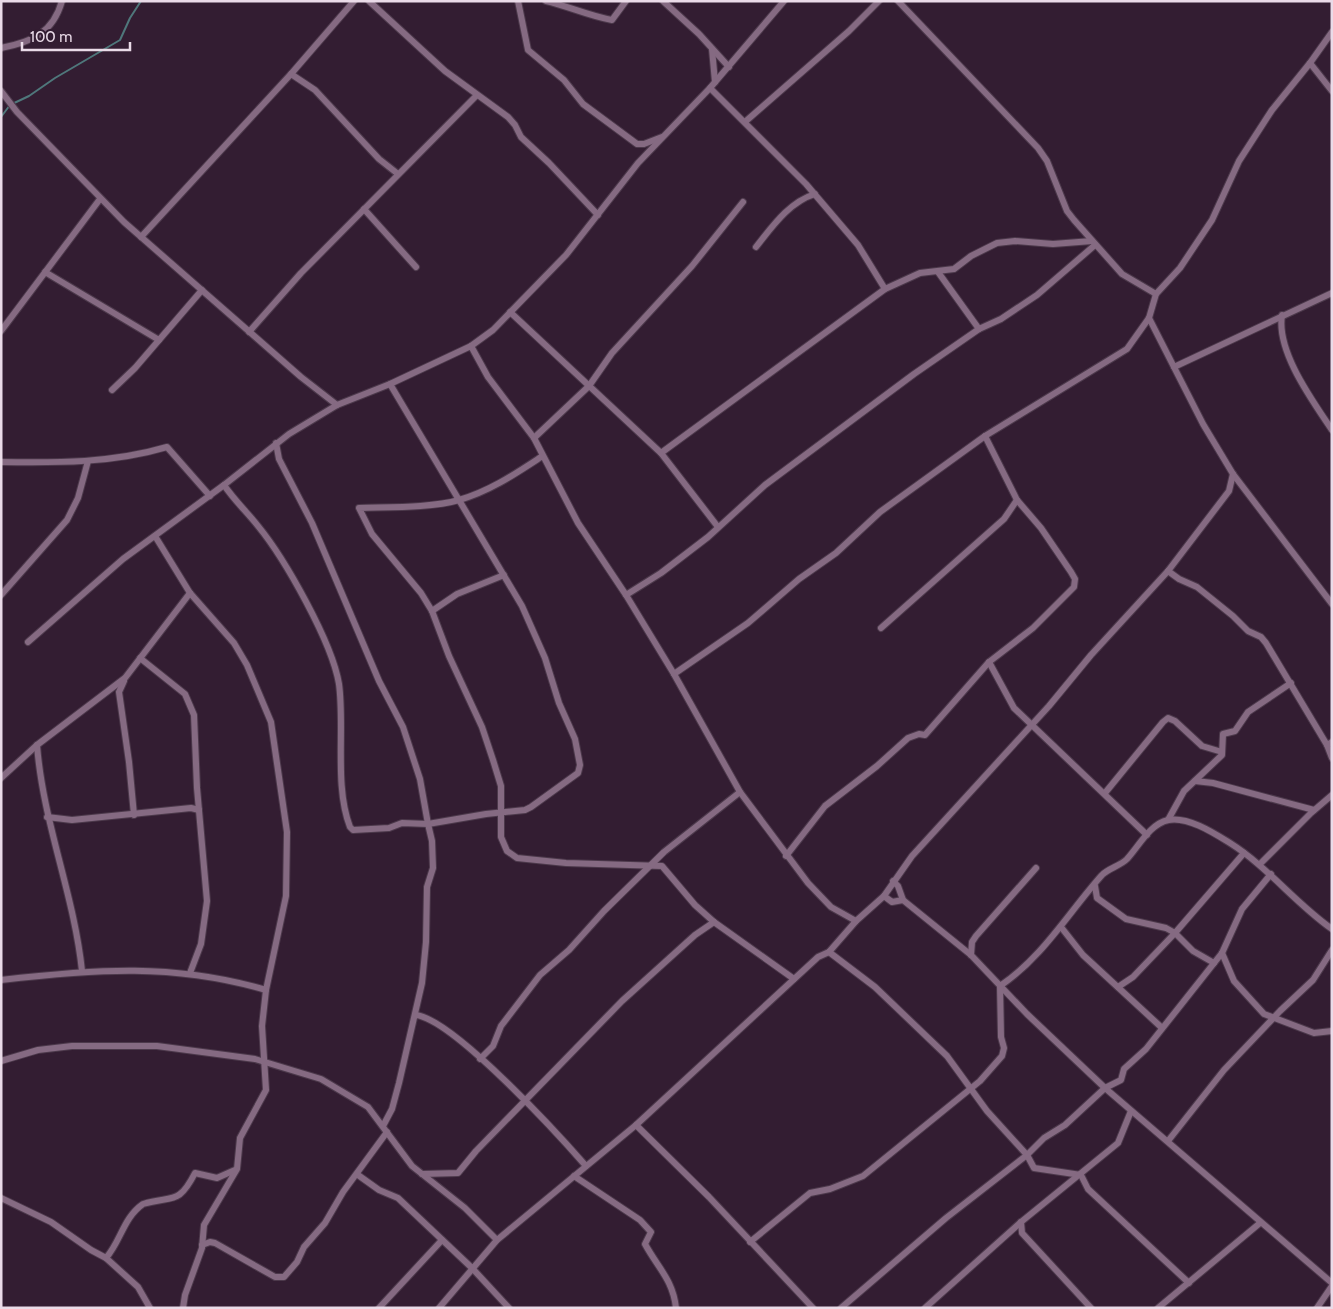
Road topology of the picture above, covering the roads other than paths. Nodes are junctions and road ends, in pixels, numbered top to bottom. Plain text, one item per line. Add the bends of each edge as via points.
1 (62, 1) edge
2 (354, 1) edge
3 (369, 1) edge
4 (518, 1) edge
5 (546, 1) edge
6 (626, 1) edge
7 (663, 1) edge
8 (784, 1) edge
9 (879, 1) edge
10 (898, 1) edge
11 (1332, 32) edge
12 (1, 48) edge
13 (712, 50) junction
14 (1310, 63) junction
15 (729, 67) junction
16 (291, 74) junction
17 (713, 85) junction
18 (1332, 90) edge
19 (1, 91) edge
20 (477, 95) junction
21 (746, 121) junction
22 (662, 137) junction
23 (398, 174) junction
24 (815, 194) junction
25 (100, 199) junction
26 (743, 202) dead end
27 (364, 209) junction
28 (598, 215) junction
29 (141, 237) junction
30 (1094, 243) junction
31 (756, 247) dead end
32 (416, 267) dead end
33 (46, 272) junction
34 (938, 272) junction
35 (885, 289) junction
36 (202, 290) junction
37 (1332, 293) edge
38 (1156, 294) junction
39 (510, 312) junction
40 (1282, 314) junction
41 (1149, 318) junction
42 (979, 329) junction
43 (1, 331) edge
44 (249, 332) junction
45 (159, 340) junction
46 (471, 346) junction
47 (1174, 367) junction
48 (390, 384) junction
49 (589, 386) junction
50 (112, 390) dead end
51 (337, 404) junction
52 (1332, 430) edge
53 (985, 436) junction
54 (534, 438) junction
55 (276, 443) junction
56 (661, 453) junction
57 (542, 457) junction
58 (88, 461) junction
59 (1, 462) edge
60 (1233, 474) junction
61 (224, 485) junction
62 (210, 496) junction
63 (1017, 500) junction
64 (457, 501) junction
65 (718, 527) junction
66 (155, 536) junction
67 (1168, 571) junction
68 (504, 575) junction
69 (190, 593) junction
70 (1, 595) edge
71 (626, 596) junction
72 (1332, 604) edge
73 (432, 611) junction
74 (881, 628) dead end
75 (28, 642) dead end
76 (140, 658) junction
77 (989, 662) junction
78 (674, 674) junction
79 (126, 678) junction
80 (1291, 683) junction
81 (1031, 725) junction
82 (37, 744) junction
83 (1330, 744) edge
84 (1222, 752) junction
85 (1332, 758) edge
86 (1, 778) edge
87 (1195, 781) junction
88 (740, 792) junction
89 (1105, 793) junction
90 (1332, 795) edge
91 (199, 810) junction
92 (1314, 810) junction
93 (501, 812) junction
94 (134, 815) junction
95 (47, 817) junction
96 (1168, 820) junction
97 (428, 824) junction
98 (1147, 835) junction
99 (1244, 852) junction
100 (786, 856) junction
101 (652, 864) junction
102 (1260, 864) junction
103 (1036, 868) dead end
104 (1272, 874) junction
105 (893, 881) junction
106 (1095, 886) junction
107 (884, 896) junction
108 (903, 900) junction
109 (856, 921) junction
110 (714, 922) junction
111 (1061, 927) junction
112 (1332, 928) edge
113 (1175, 933) junction
114 (1332, 950) edge
115 (829, 952) junction
116 (1222, 953) junction
117 (971, 955) junction
118 (1214, 963) junction
119 (82, 971) junction
120 (190, 973) junction
121 (794, 979) junction
122 (1, 980) edge
123 (1000, 986) junction
124 (1118, 987) junction
125 (266, 990) junction
126 (416, 1015) junction
127 (1275, 1018) junction
128 (1161, 1027) junction
129 (1332, 1031) edge
130 (480, 1059) junction
131 (1, 1061) edge
132 (265, 1063) junction
133 (1105, 1088) junction
134 (972, 1090) junction
135 (526, 1100) junction
136 (1131, 1111) junction
137 (636, 1125) junction
138 (385, 1129) junction
139 (1168, 1141) junction
140 (1026, 1155) junction
141 (586, 1166) junction
142 (236, 1170) junction
143 (358, 1174) junction
144 (422, 1174) junction
145 (1081, 1174) junction
146 (574, 1176) junction
147 (1, 1198) edge
148 (1022, 1222) junction
149 (1260, 1223) junction
150 (442, 1240) junction
151 (497, 1240) junction
152 (750, 1242) junction
153 (202, 1245) junction
154 (106, 1258) junction
155 (472, 1268) junction
156 (1189, 1283) junction
157 (1332, 1285) edge
158 (150, 1308) edge
159 (183, 1308) edge
160 (379, 1308) edge
161 (439, 1308) edge
162 (509, 1308) edge
163 (676, 1308) edge
164 (813, 1308) edge
165 (841, 1308) edge
166 (925, 1308) edge
167 (1090, 1308) edge
168 (1158, 1308) edge
169 (1317, 1308) edge

1 - 12 street via 58,16 50,26 21,44
2 - 16 street
3 - 20 street via 445,71
4 - 22 street via 528,50 564,80 584,104 637,144
5 - 6 street via 612,20
7 - 13 street
8 - 15 street
9 - 21 street
10 - 30 street via 1038,148 1047,161 1067,211
11 - 14 street
13 - 15 street
13 - 17 street
14 - 18 street
14 - 38 street via 1272,110 1239,162 1207,228 1180,268
15 - 17 street
16 - 23 street via 315,90 373,153
16 - 29 street
17 - 21 street
17 - 22 street
19 - 25 street
20 - 23 street
20 - 28 street via 515,124 521,137
21 - 24 street
22 - 28 street
23 - 27 street
24 - 31 street via 793,205
24 - 35 street via 858,245
25 - 29 street
25 - 33 street
26 - 49 street via 692,266 612,354
27 - 32 street
27 - 44 street via 294,279
28 - 39 street via 566,255
29 - 36 street
30 - 34 street via 1007,241 971,256 954,269
30 - 38 street via 1122,274
30 - 42 street via 1036,295 1001,319
33 - 43 street
33 - 45 street
34 - 35 street via 920,273
34 - 42 street
35 - 56 street
36 - 44 street
36 - 45 street
37 - 40 street
38 - 41 street
39 - 46 street
39 - 49 street
40 - 47 street
40 - 52 street via 1281,330 1295,367
41 - 47 street
41 - 53 street via 1127,349
42 - 65 street via 766,485
44 - 51 street
45 - 50 street
46 - 48 street
46 - 54 street via 488,377
47 - 60 street
48 - 51 street
48 - 64 street
49 - 54 street
49 - 56 street
51 - 55 street
53 - 63 street
53 - 78 street via 880,512 836,554 799,579 748,623
54 - 57 street
55 - 61 street
55 - 97 street via 279,459 312,524 379,681 403,727 424,794
56 - 65 street
57 - 64 street via 508,479
57 - 71 street via 578,523
58 - 59 street
58 - 62 street via 167,447
58 - 70 street via 68,520
60 - 67 street via 1229,492
60 - 72 street
61 - 62 street
61 - 97 street via 282,561 318,626 330,656 341,704 344,801 350,827 352,830 369,830 402,823
62 - 66 street
63 - 74 street via 1004,519
63 - 77 street via 1042,528 1071,572 1074,587 1033,628
64 - 68 street
64 - 73 street via 359,508 372,534
65 - 71 street via 661,573
66 - 69 street
66 - 75 street via 122,559
67 - 80 street via 1197,587 1248,631 1260,637
67 - 81 street
68 - 73 street via 457,594
68 - 93 street via 545,658 559,703 575,739 580,765 572,779 531,807
69 - 76 street
69 - 125 street via 234,643 248,666 271,722 276,744 288,860 286,896
71 - 78 street
73 - 93 street via 488,744 501,786
76 - 79 street
76 - 91 street via 185,694 190,702 194,715
77 - 81 street via 1014,708
77 - 100 street via 924,735 908,738 825,806
78 - 88 street
79 - 82 street
79 - 94 street via 119,692
80 - 83 street
80 - 84 street via 1248,712 1235,731 1223,734
81 - 89 street
81 - 105 street
82 - 86 street
82 - 95 street
83 - 85 street
84 - 87 street
84 - 89 street via 1202,746 1168,718
87 - 92 street
87 - 96 street via 1184,792
88 - 100 street
88 - 101 street
89 - 98 street
90 - 92 street
91 - 94 street via 191,808
91 - 120 street via 207,900 201,944
92 - 102 street
93 - 97 street
93 - 101 street via 501,836 506,851 517,858 602,866
94 - 95 street via 72,820
95 - 119 street via 75,920
96 - 98 street
96 - 99 street via 1190,823
97 - 126 street via 433,868 426,887 426,942
98 - 106 street via 1125,861 1104,874
99 - 102 street
99 - 113 street
100 - 109 street via 831,907
101 - 110 street via 662,866
101 - 130 street via 569,950 540,975
102 - 104 street
103 - 117 street via 976,936
104 - 112 street
104 - 116 street via 1242,909
105 - 107 street
105 - 108 street
106 - 111 street
106 - 113 street via 1097,898 1126,919
107 - 108 street via 892,902
107 - 109 street
108 - 117 street
109 - 115 street
110 - 121 street
110 - 135 street via 622,1001
111 - 123 street via 1027,965
111 - 124 street via 1083,955
113 - 118 street via 1193,951
113 - 124 street via 1133,977
114 - 127 street via 1313,980
115 - 121 street via 818,957
115 - 134 street via 875,987 915,1024 947,1056
116 - 118 street
116 - 127 street via 1234,982 1264,1014
117 - 123 street
118 - 128 street
119 - 120 street via 137,969
119 - 122 street
120 - 125 street via 229,979
121 - 137 street
123 - 133 street
123 - 134 street via 1002,1056
124 - 128 street
125 - 132 street via 262,1026
126 - 130 street via 426,1016
126 - 138 street
127 - 129 street via 1314,1033
127 - 139 street via 1224,1070
128 - 133 street via 1146,1049 1124,1069 1121,1080
130 - 135 street
131 - 132 street via 38,1050 72,1046 157,1046 245,1057
132 - 138 street via 321,1079 342,1090 368,1107
132 - 142 street via 266,1090 240,1138
133 - 136 street
133 - 140 street
134 - 140 street
134 - 152 street via 950,1104 863,1176 810,1193
135 - 141 street
135 - 144 street via 458,1173
136 - 139 street
136 - 145 street via 1118,1142
137 - 141 street
137 - 152 street
138 - 143 street
138 - 144 street via 405,1158
139 - 149 street
140 - 145 street via 1034,1168
140 - 165 street
141 - 146 street
142 - 153 street via 206,1220
142 - 154 street via 218,1178 195,1173 184,1193 166,1201 143,1204 123,1226 118,1242
143 - 150 street via 379,1190 398,1198
143 - 153 street via 284,1277 275,1277 212,1242
144 - 151 street via 465,1208
145 - 148 street
145 - 156 street via 1088,1190
146 - 151 street
146 - 163 street via 640,1220 651,1232 645,1244 656,1265 668,1278
147 - 154 street via 52,1222
148 - 166 street
148 - 167 street via 1022,1233
149 - 156 street
149 - 157 street
150 - 155 street
150 - 160 street
151 - 155 street
152 - 164 street
153 - 159 street
154 - 158 street via 138,1287
155 - 161 street
155 - 162 street
156 - 168 street
157 - 169 street

